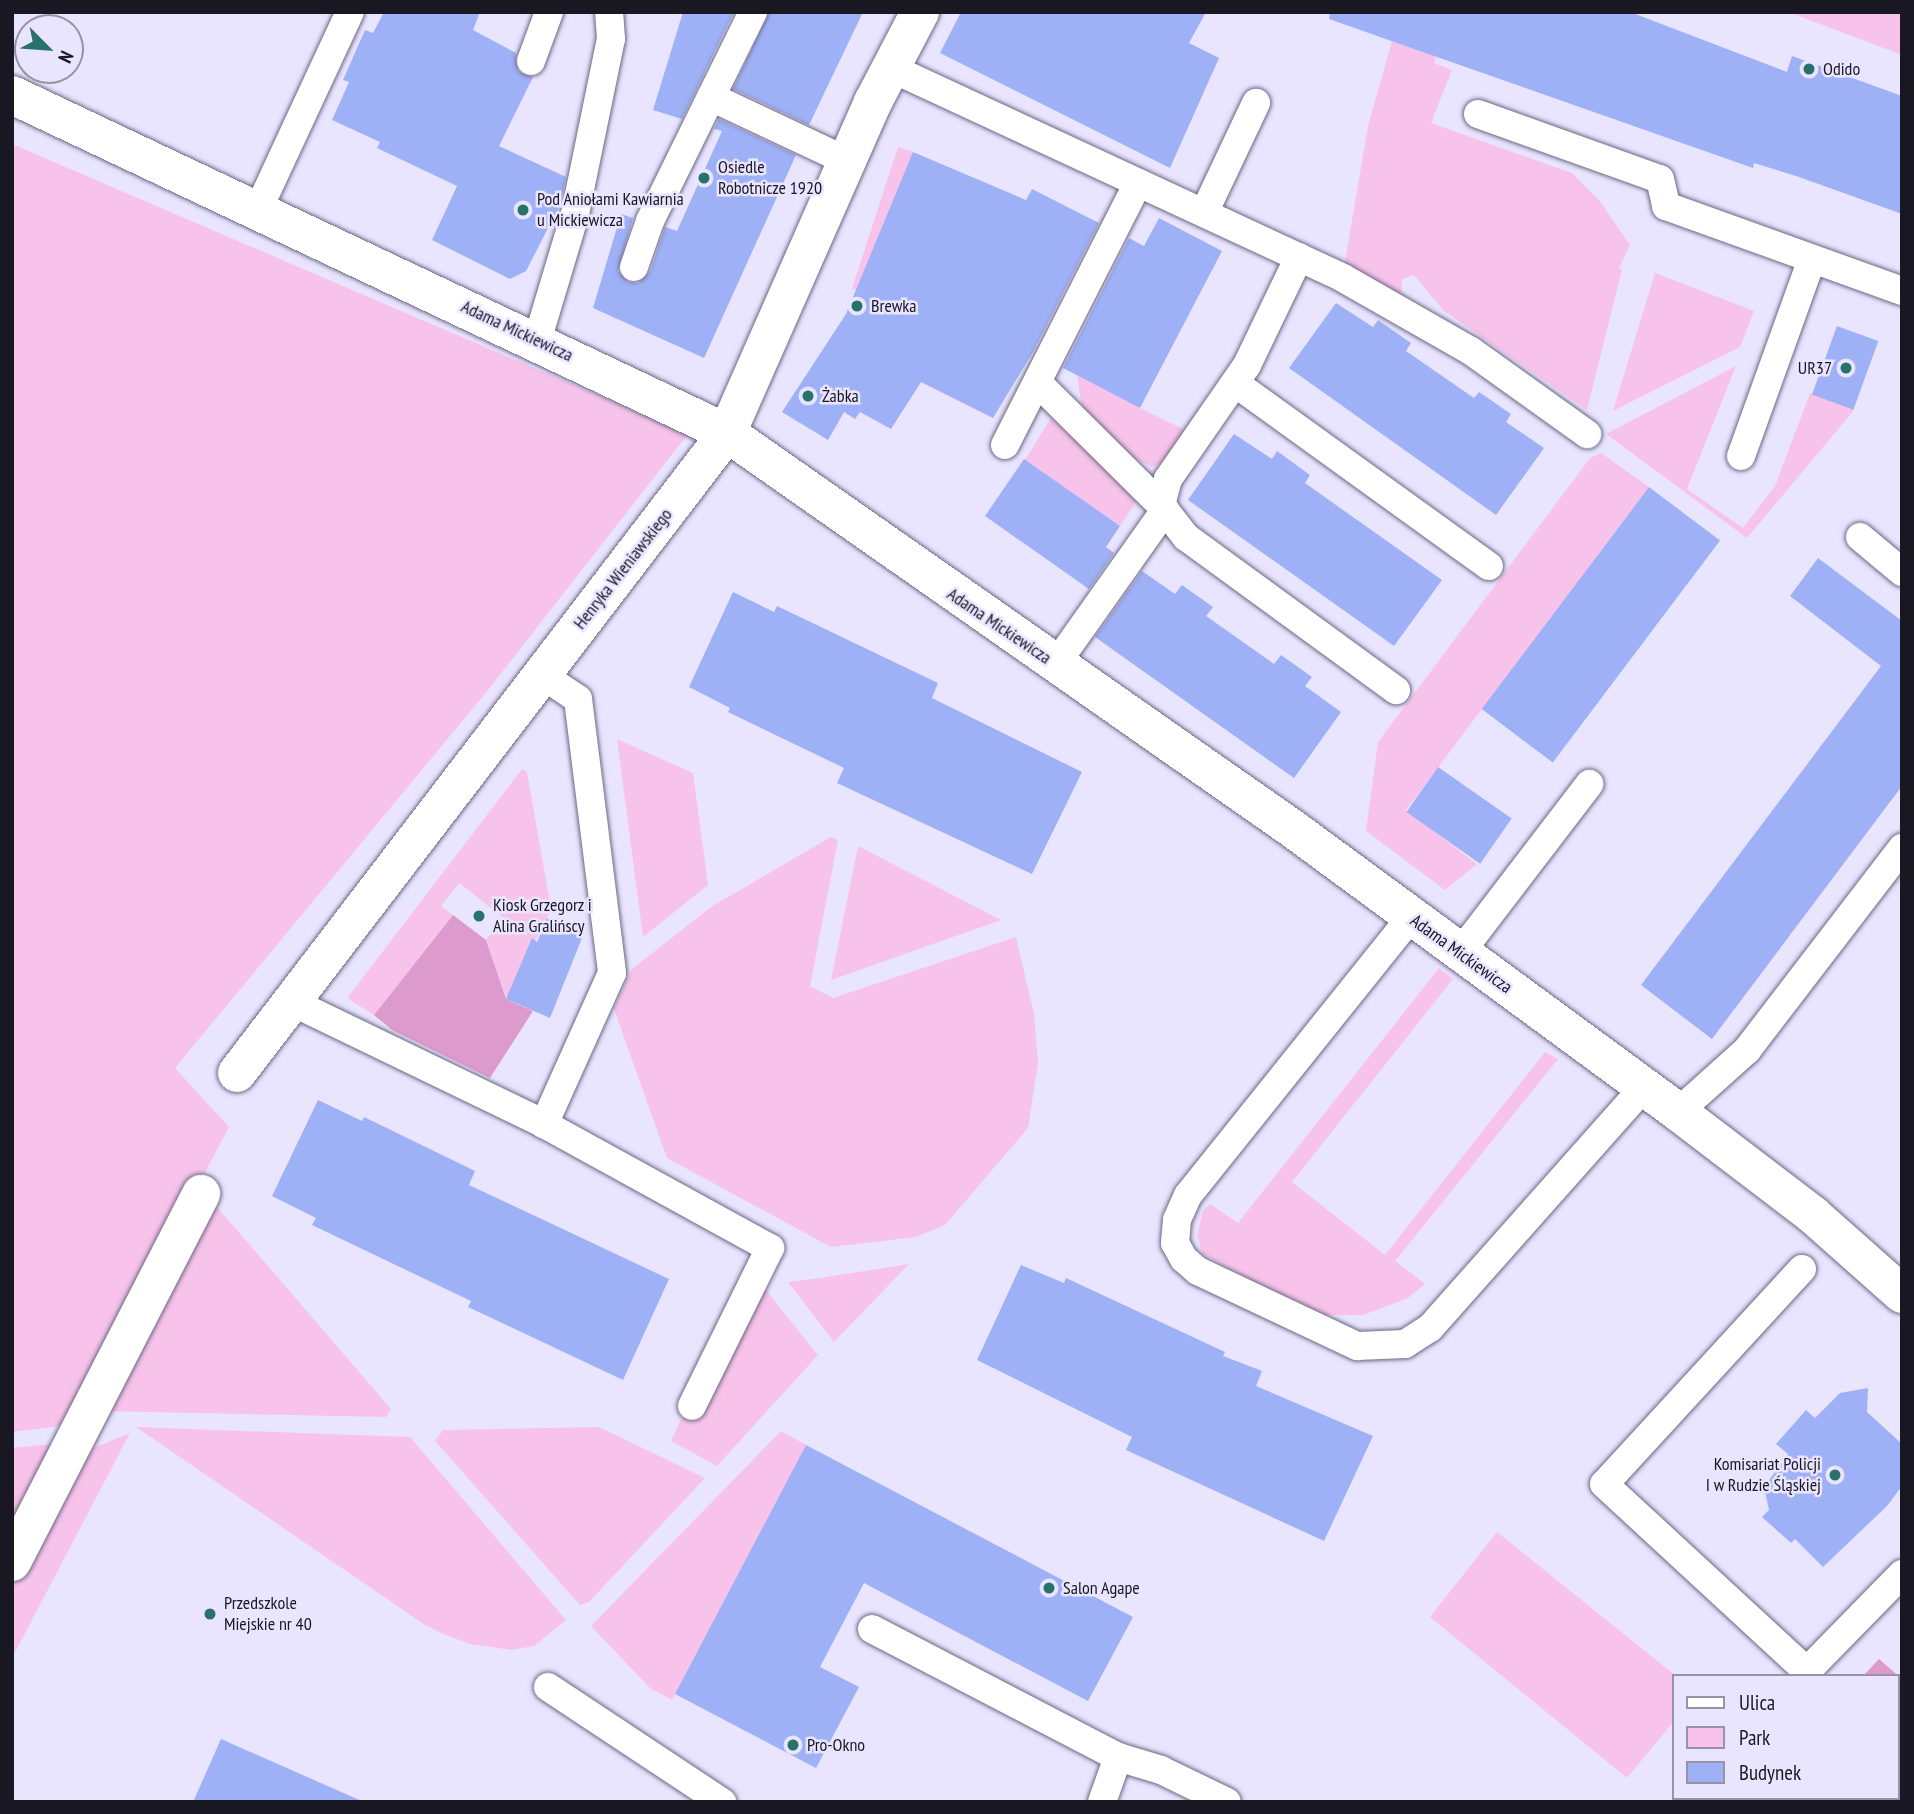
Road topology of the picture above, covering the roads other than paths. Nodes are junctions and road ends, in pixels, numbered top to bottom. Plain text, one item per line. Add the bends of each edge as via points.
1 (350, 12) edge
2 (549, 12) edge
3 (609, 12) edge
4 (753, 12) edge
5 (920, 12) edge
6 (531, 61) dead end
7 (891, 68) junction
8 (12, 95) edge
9 (711, 97) junction
10 (1256, 103) dead end
11 (1478, 114) dead end
12 (847, 161) junction
13 (1139, 183) junction
14 (258, 210) junction
15 (1203, 213) junction
16 (1298, 257) junction
17 (1812, 258) junction
18 (634, 267) dead end
19 (1902, 291) edge
20 (537, 341) junction
21 (1038, 383) junction
22 (1235, 383) junction
23 (727, 433) junction
24 (1587, 434) dead end
25 (1005, 444) dead end
26 (1741, 456) dead end
27 (1163, 508) junction
28 (1860, 537) dead end
29 (1489, 566) dead end
30 (1902, 572) edge
31 (1056, 664) junction
32 (542, 675) junction
33 (1396, 690) dead end
34 (1589, 784) dead end
35 (1902, 849) edge
36 (1411, 917) junction
37 (1460, 953) junction
38 (292, 1002) junction
39 (237, 1073) dead end
40 (1644, 1087) junction
41 (1678, 1112) junction
42 (544, 1124) junction
43 (201, 1194) dead end
44 (1802, 1269) dead end
45 (1902, 1294) edge
46 (692, 1406) dead end
47 (12, 1562) edge
48 (1902, 1574) edge
49 (872, 1629) dead end
50 (548, 1687) dead end
51 (1118, 1758) junction
52 (722, 1802) edge
53 (1102, 1802) edge
54 (1227, 1802) edge

1 - 14 lane
2 - 6 lane
3 - 20 lane via 611,39 575,214
4 - 9 lane
5 - 7 street, Henryka Wieniawskiego
7 - 12 street, Henryka Wieniawskiego
7 - 13 lane
8 - 14 street, Adama Mickiewicza
9 - 12 lane
9 - 18 lane via 650,221
10 - 15 lane
11 - 17 lane via 1660,179 1666,206
12 - 23 street, Henryka Wieniawskiego
13 - 15 lane
13 - 21 lane
14 - 20 street, Adama Mickiewicza
15 - 16 lane
16 - 22 lane
16 - 24 lane via 1471,351
17 - 19 lane
17 - 26 lane
20 - 23 street, Adama Mickiewicza
21 - 25 lane
21 - 27 lane
22 - 27 lane via 1168,479
22 - 29 lane
23 - 31 street, Adama Mickiewicza
23 - 32 street, Henryka Wieniawskiego
27 - 31 lane
27 - 33 lane via 1186,537
28 - 30 lane
31 - 36 street, Adama Mickiewicza
32 - 38 street, Henryka Wieniawskiego
32 - 42 lane via 578,699 612,973
34 - 37 lane
35 - 41 lane via 1747,1050
36 - 37 street, Adama Mickiewicza
36 - 40 lane via 1188,1195 1177,1220 1175,1242 1184,1259 1198,1271 1357,1346 1405,1344 1430,1328
37 - 40 street, Adama Mickiewicza
38 - 39 street, Henryka Wieniawskiego
38 - 42 lane
40 - 41 street, Adama Mickiewicza
41 - 45 street, Adama Mickiewicza via 1813,1215
42 - 46 lane via 770,1248
43 - 47 street
44 - 48 lane via 1604,1485 1807,1671
49 - 51 lane
50 - 52 lane
51 - 53 lane
51 - 54 lane via 1161,1770

